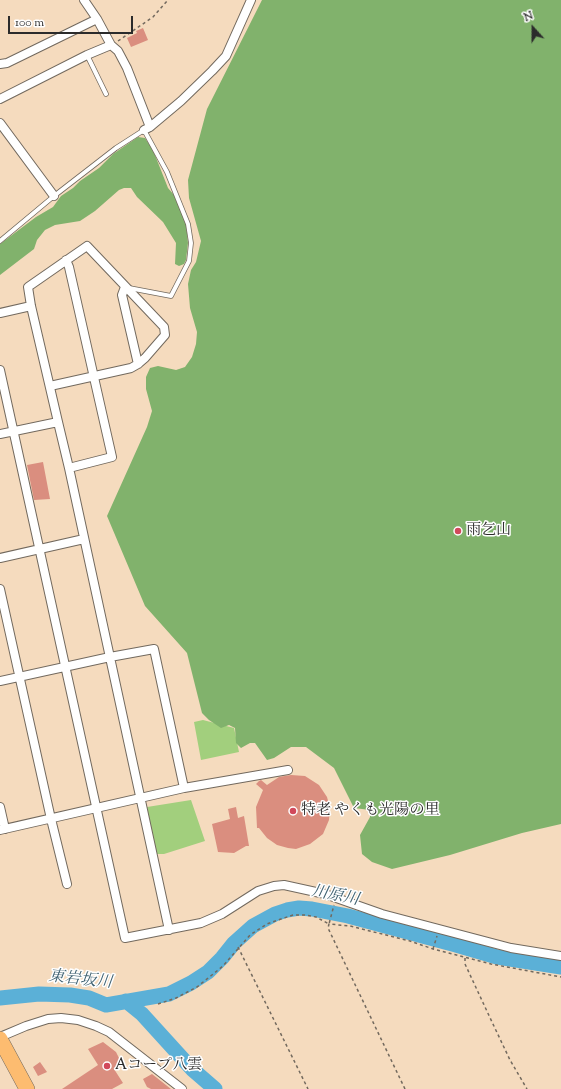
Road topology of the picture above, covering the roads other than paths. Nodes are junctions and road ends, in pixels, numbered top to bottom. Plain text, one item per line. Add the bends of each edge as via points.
1 (84, 0) edge
2 (251, 0) edge
3 (98, 19) junction
4 (111, 45) junction
5 (87, 55) junction
6 (0, 64) edge
7 (106, 94) dead end
8 (0, 99) edge
9 (0, 123) edge
10 (147, 128) junction
11 (54, 196) junction
12 (0, 241) edge
13 (66, 260) junction
14 (126, 288) junction
15 (31, 306) junction
16 (0, 313) edge
17 (138, 364) junction
18 (0, 370) edge
19 (94, 377) junction
20 (50, 386) junction
21 (58, 422) junction
22 (14, 431) junction
23 (0, 434) edge
24 (69, 468) junction
25 (84, 539) junction
26 (39, 549) junction
27 (0, 558) edge
28 (0, 589) edge
29 (110, 657) junction
30 (65, 667) junction
31 (20, 677) junction
32 (0, 681) edge
33 (288, 770) dead end
34 (184, 788) junction
35 (141, 798) junction
36 (0, 807) edge
37 (97, 808) junction
38 (51, 819) junction
39 (2, 830) edge
40 (68, 884) dead end
41 (169, 930) junction
42 (561, 956) edge
43 (0, 1038) edge
44 (27, 1089) edge
45 (182, 1089) edge

1 - 3 street
2 - 10 street via 226,56 186,96
3 - 4 street
3 - 6 street via 7,63
4 - 5 street
4 - 10 street via 118,51 127,68
5 - 7 lane
5 - 8 street
9 - 11 street
10 - 11 lane via 116,148
10 - 14 lane via 188,224 191,243 189,261 171,296
11 - 12 lane
13 - 14 street via 87,246
13 - 15 street via 28,287
13 - 19 street
14 - 17 street via 122,295
14 - 17 street via 164,327 165,335
15 - 16 street
15 - 20 street
17 - 19 street
18 - 22 street
19 - 20 street
19 - 24 street via 112,458
20 - 21 street
21 - 22 street
21 - 24 street
22 - 23 street
22 - 26 street
24 - 25 street
25 - 26 street
25 - 29 street
26 - 27 street
26 - 30 street
28 - 31 street
29 - 30 street
29 - 34 street via 154,648
29 - 35 street
30 - 31 street
30 - 37 street
31 - 32 street
31 - 38 street
33 - 34 street
34 - 35 street
35 - 37 street
35 - 41 street
36 - 39 street
37 - 38 street
37 - 41 street via 125,938
38 - 39 street
38 - 40 street
41 - 42 street via 201,923 222,914 258,891 284,885 325,894 382,914 511,948
43 - 44 highway
43 - 45 street via 48,1019 78,1020 109,1032

